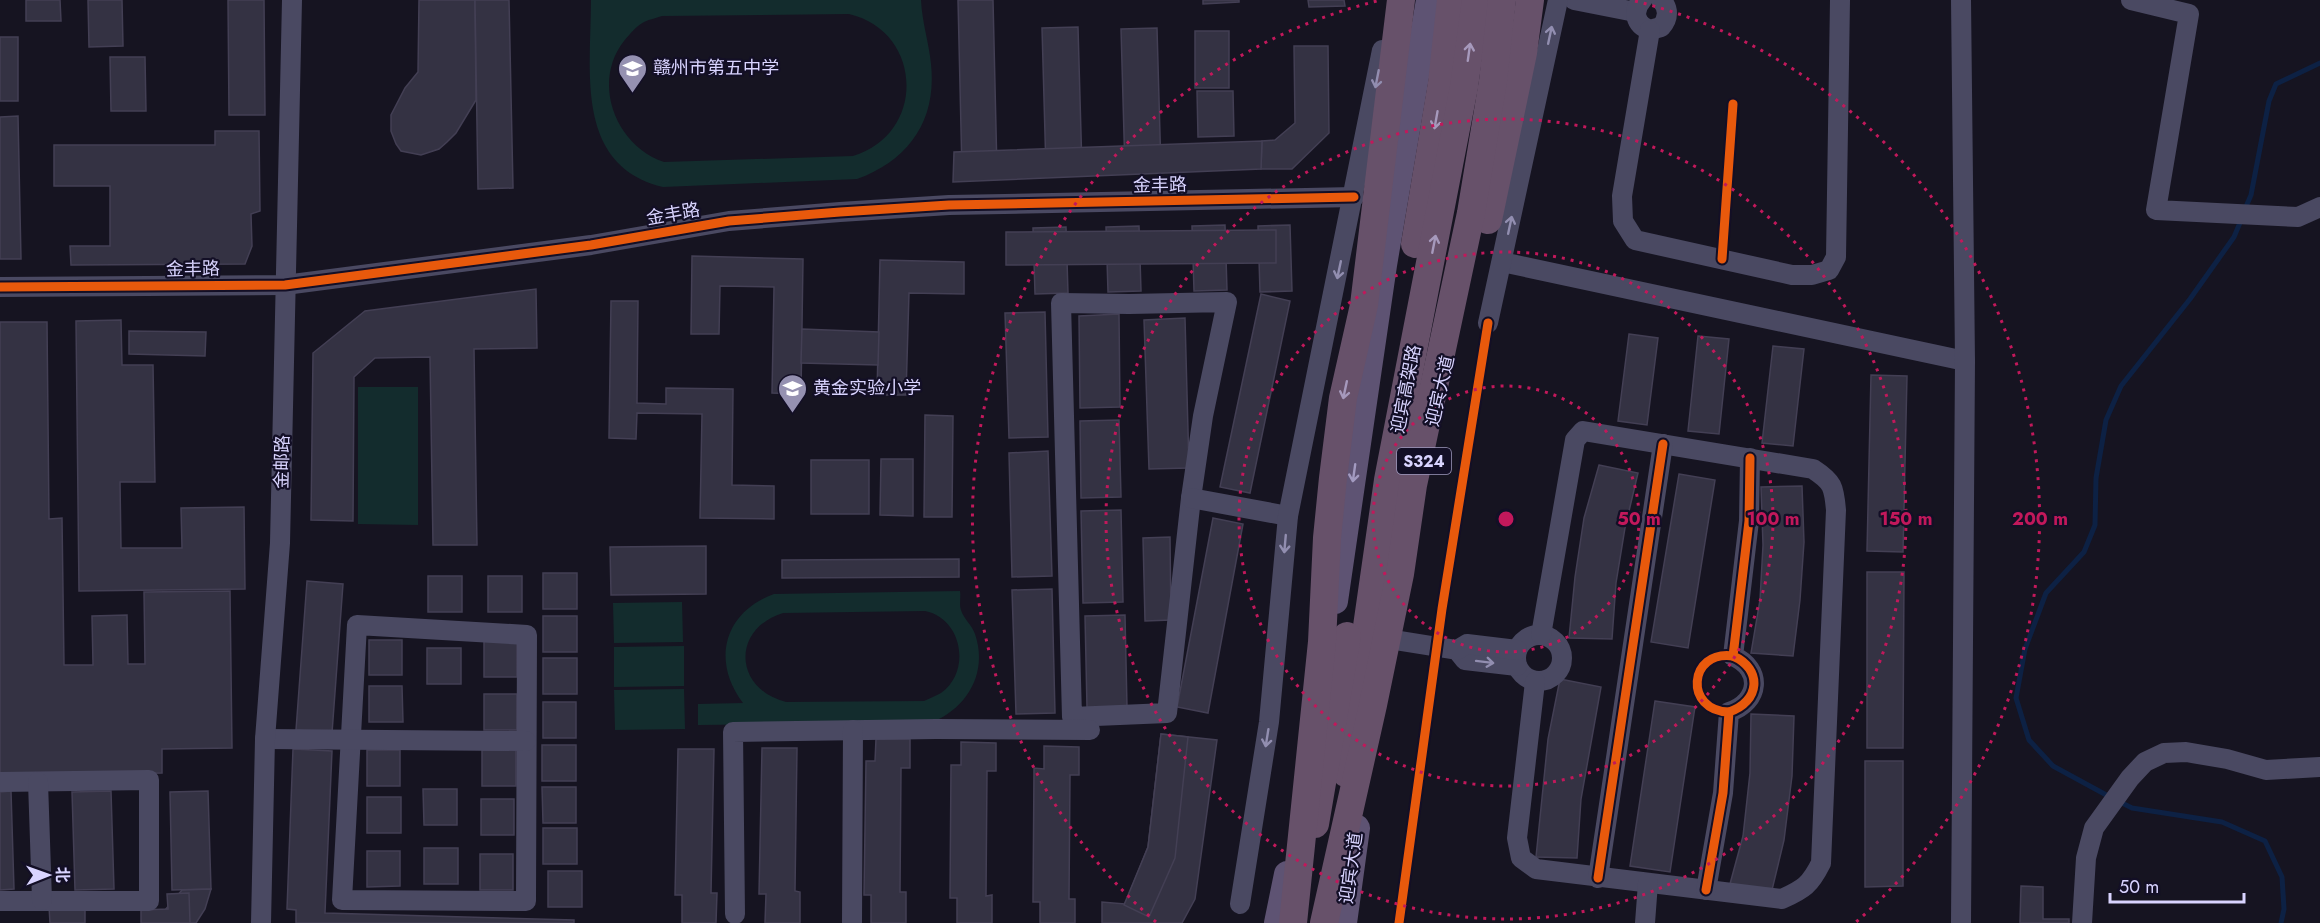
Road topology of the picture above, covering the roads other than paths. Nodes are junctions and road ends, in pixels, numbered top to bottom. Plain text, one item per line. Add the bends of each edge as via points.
1 (292, 0) edge
2 (1388, 0) edge
3 (1401, 0) edge
4 (1429, 0) edge
5 (1451, 0) edge
6 (1476, 0) edge
7 (1502, 0) edge
8 (1508, 0) edge
9 (1530, 0) edge
10 (1558, 0) edge
11 (1574, 0) edge
12 (1661, 0) edge
13 (1840, 0) edge
14 (1961, 0) edge
15 (2131, 0) edge
16 (1638, 6) edge
17 (1650, 30) junction
18 (1354, 197) junction
19 (2320, 207) edge
20 (1502, 262) junction
21 (285, 285) junction
22 (0, 287) edge
23 (1488, 323) dead end
24 (1965, 361) junction
25 (1663, 444) junction
26 (1750, 458) junction
27 (1413, 485) junction
28 (1191, 498) junction
29 (1288, 516) junction
30 (1541, 635) junction
31 (1382, 639) junction
32 (1517, 658) junction
33 (1535, 682) junction
34 (853, 730) junction
35 (1090, 730) dead end
36 (265, 739) junction
37 (350, 740) junction
38 (526, 741) junction
39 (2320, 767) edge
40 (0, 782) edge
41 (38, 782) junction
42 (1598, 878) junction
43 (1648, 884) junction
44 (1706, 890) junction
45 (42, 900) junction
46 (0, 901) edge
47 (1240, 904) dead end
48 (735, 914) dead end
49 (261, 923) edge
50 (852, 923) edge
51 (1277, 923) edge
52 (1293, 923) edge
53 (1300, 923) edge
54 (1324, 923) edge
55 (1344, 923) edge
56 (1646, 923) edge
57 (1960, 923) edge
58 (2082, 923) edge

1 - 21 street, 金邮路
2 -> 18 street
3 -> 52 highway, bridge via 1364,305 1344,398 1333,478 1322,642
4 -> 51 main road via 1384,265 1324,676
5 -> 53 highway, 迎宾高架路 via 1442,83
54 -> 6 highway, 迎宾高架路, bridge via 1388,480 1464,87
7 - 27 highway, bridge via 1471,213
8 - 31 main road, 迎宾大道 / S324 via 1499,82 1466,283
9 - 27 highway, bridge via 1484,239
20 -> 10 street
11 - 16 street
12 - 17 street via 1668,10 1667,17 1661,27
13 - 17 street via 1836,257 1829,270 1812,275 1792,275 1635,240 1623,221 1622,196
14 - 24 street
15 - 19 street via 2189,14 2156,210 2298,217
16 - 17 street via 1639,24
18 - 21 street, 金丰路 via 949,206 729,221 591,245
18 -> 29 street
20 - 23 street
20 - 24 street
21 - 22 street, 金丰路
21 - 36 street, 金邮路 via 280,543
24 - 57 street
25 - 26 street
25 - 30 street via 1583,431 1575,440
25 - 42 street
26 - 44 street via 1749,521 1733,656 1749,667 1754,685 1746,703 1730,712 1723,793
26 - 44 street via 1813,469 1829,479 1835,492 1821,863 1812,881 1782,899
27 - 54 highway, bridge via 1376,694
28 - 28 street via 1203,416 1227,302 1061,303 1072,717 1167,713
28 - 29 street
29 -> 47 street via 1269,722
30 - 32 street via 1527,638
30 - 33 street via 1557,644 1562,663 1555,676
31 - 32 street via 1457,650 1465,660
31 - 55 main road, 迎宾大道 / S324
32 - 33 street via 1524,676
33 - 42 street via 1518,814 1521,858 1536,868
34 - 35 street
34 - 48 street via 734,732
34 - 50 street
36 - 37 street
36 - 49 street, 金邮路
37 - 38 street
37 - 38 street via 357,625 527,635
37 - 38 street via 342,900 526,902
39 - 58 street via 2266,770 2186,752 2164,753 2145,762 2094,828 2086,858
40 - 41 street
41 - 45 street
41 - 45 street via 149,780 149,900
42 - 43 street
43 - 44 street
43 - 56 street
45 - 46 street

